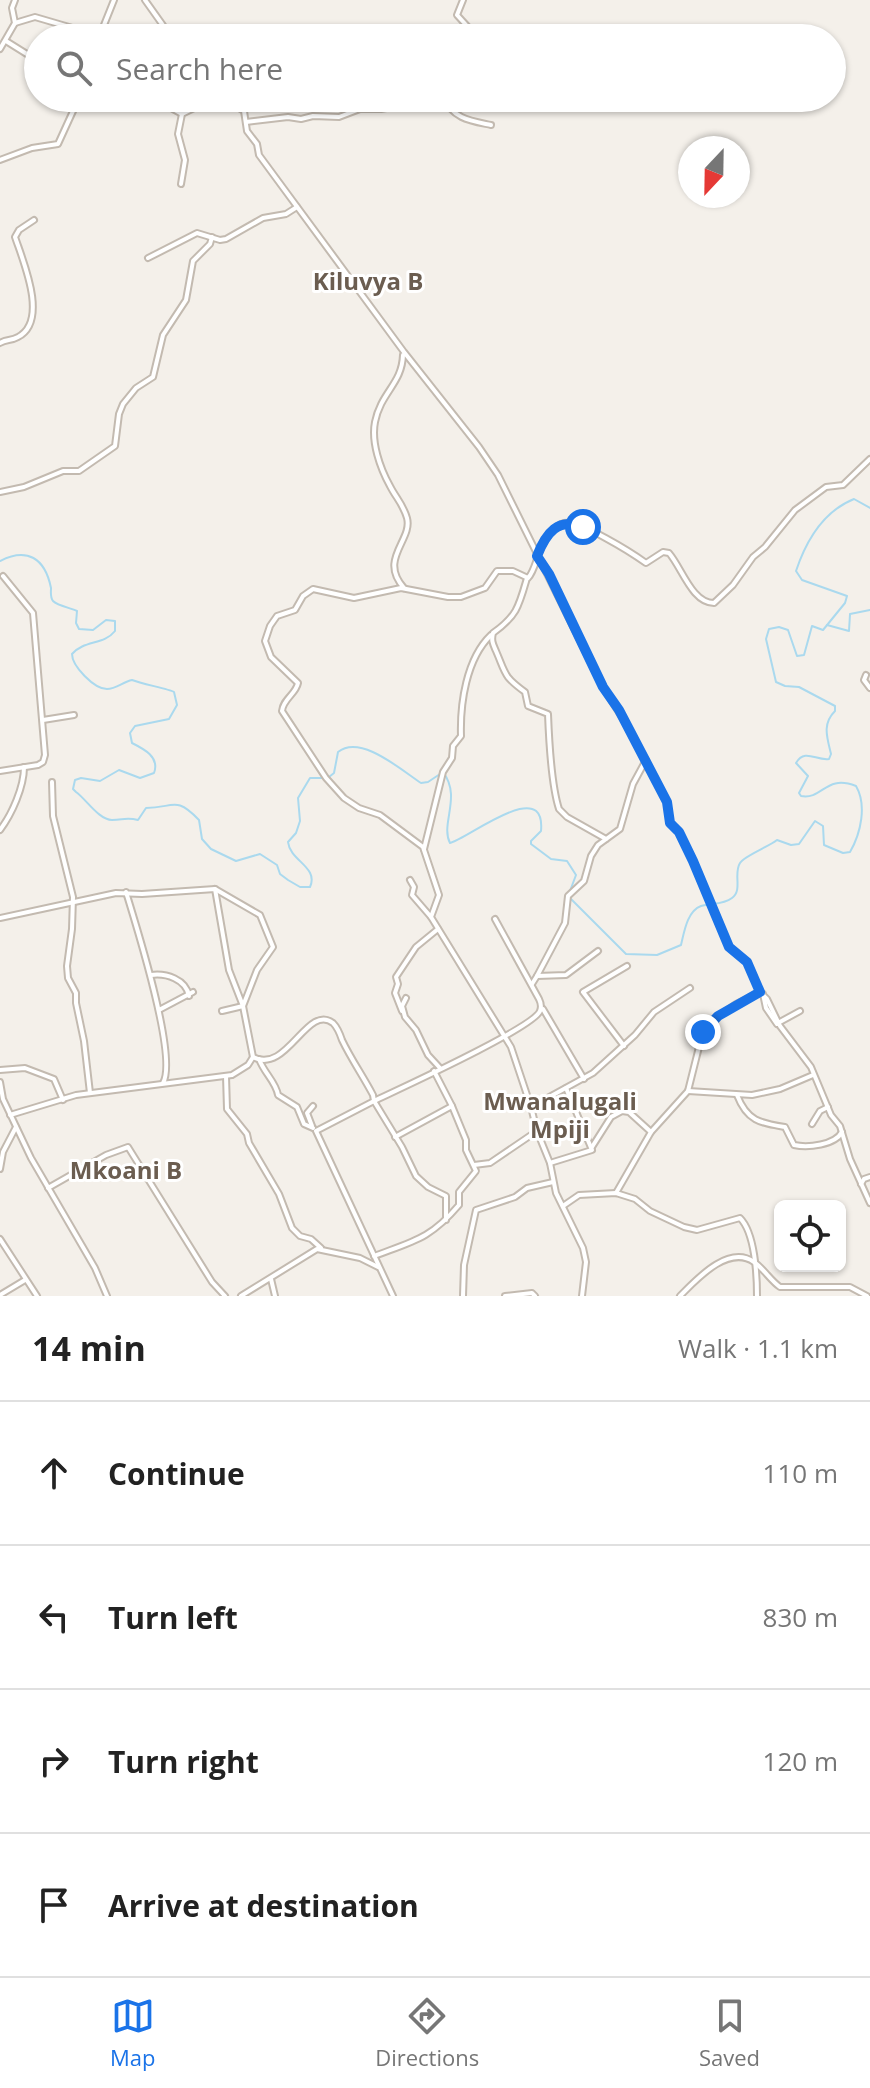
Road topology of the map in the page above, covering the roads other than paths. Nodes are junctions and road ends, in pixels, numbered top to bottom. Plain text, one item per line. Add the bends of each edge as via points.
1 (15, 0) edge
2 (114, 0) edge
3 (145, 0) edge
4 (463, 0) edge
5 (15, 23) junction
6 (57, 24) edge
7 (104, 24) edge
8 (162, 24) edge
9 (465, 24) edge
10 (5, 41) junction
11 (0, 49) edge
12 (24, 53) edge
13 (73, 112) edge
14 (178, 112) edge
15 (186, 112) edge
16 (242, 112) edge
17 (352, 112) edge
18 (454, 112) edge
19 (182, 114) junction
20 (246, 122) junction
21 (491, 125) dead end
22 (0, 160) edge
23 (181, 184) dead end
24 (297, 207) junction
25 (34, 220) dead end
26 (212, 237) junction
27 (148, 258) dead end
28 (0, 343) edge
29 (404, 352) junction
30 (870, 459) edge
31 (0, 492) edge
32 (537, 556) junction
33 (3, 576) dead end
34 (527, 578) junction
35 (405, 588) junction
36 (491, 635) junction
37 (866, 675) dead end
38 (870, 688) edge
39 (74, 715) dead end
40 (43, 720) junction
41 (646, 760) junction
42 (24, 767) junction
43 (0, 771) edge
44 (52, 782) dead end
45 (0, 830) edge
46 (606, 839) junction
47 (424, 849) junction
48 (410, 880) dead end
49 (215, 889) junction
50 (126, 892) junction
51 (72, 902) junction
52 (431, 917) junction
53 (0, 918) edge
54 (495, 919) dead end
55 (438, 929) junction
56 (598, 951) dead end
57 (627, 966) dead end
58 (151, 975) junction
59 (537, 976) junction
60 (532, 984) junction
61 (690, 988) dead end
62 (761, 993) junction
63 (406, 998) dead end
64 (243, 1006) junction
65 (541, 1007) junction
66 (159, 1010) junction
67 (222, 1011) dead end
68 (402, 1011) junction
69 (800, 1011) dead end
70 (779, 1024) junction
71 (506, 1036) junction
72 (624, 1046) junction
73 (256, 1058) junction
74 (440, 1068) junction
75 (0, 1070) edge
76 (434, 1071) junction
77 (813, 1075) junction
78 (226, 1076) junction
79 (584, 1079) junction
80 (0, 1082) edge
81 (163, 1083) junction
82 (566, 1088) junction
83 (688, 1091) junction
84 (90, 1093) junction
85 (737, 1095) junction
86 (63, 1100) junction
87 (374, 1101) junction
88 (313, 1106) dead end
89 (452, 1106) junction
90 (531, 1107) junction
91 (828, 1107) junction
92 (10, 1115) junction
93 (812, 1124) dead end
94 (16, 1127) junction
95 (315, 1129) junction
96 (537, 1131) junction
97 (651, 1132) junction
98 (842, 1132) junction
99 (395, 1137) junction
100 (592, 1148) junction
101 (550, 1163) junction
102 (474, 1165) junction
103 (0, 1169) edge
104 (870, 1177) edge
105 (553, 1182) junction
106 (861, 1184) junction
107 (48, 1188) junction
108 (616, 1193) junction
109 (869, 1200) edge
110 (563, 1207) junction
111 (446, 1220) junction
112 (0, 1239) edge
113 (321, 1248) junction
114 (374, 1256) junction
115 (755, 1262) junction
116 (380, 1269) junction
117 (271, 1278) junction
118 (26, 1280) junction
119 (0, 1295) edge
120 (37, 1296) edge
121 (107, 1296) edge
122 (225, 1296) edge
123 (241, 1296) edge
124 (275, 1296) edge
125 (393, 1296) edge
126 (463, 1296) edge
127 (505, 1296) edge
128 (535, 1296) edge
129 (582, 1296) edge
130 (680, 1296) edge
131 (757, 1296) edge
132 (867, 1296) edge

1 - 5 street
2 - 7 street
3 - 8 street
4 - 9 street via 457,15
5 - 6 street via 35,17
5 - 10 street
10 - 11 street
10 - 12 street
13 - 22 street via 58,144
14 - 19 street
15 - 19 street
16 - 20 street
17 - 20 street
18 - 21 street
19 - 23 street
20 - 24 street via 259,155
24 - 26 street via 226,239
24 - 29 street
25 - 28 street via 15,237 33,301 32,317 19,337
26 - 27 street via 197,233
26 - 31 street via 193,261 186,300 163,335 153,377 136,388 120,410 115,446 79,471 63,471
29 - 32 street via 487,456
29 - 35 street via 401,374 382,399 375,423 375,452 407,519 395,559
30 - 32 street via 843,485 826,487 795,510 714,603 698,597 669,553 646,563 573,523 558,525
32 - 34 street
32 - 41 street
33 - 40 street via 33,613
34 - 35 street via 497,571 485,588 461,597
34 - 36 street via 515,614
35 - 47 street via 357,598 313,589 295,610 277,616 265,641 271,657 298,683 282,711 326,778 344,798 380,815
36 - 46 street via 504,674 525,692 528,706 548,714 559,809
36 - 47 street via 468,678 461,736 443,772
37 - 38 street
39 - 40 street
40 - 42 street via 45,758
41 - 46 street via 620,829
41 - 62 street via 724,938 747,962
42 - 43 street
42 - 45 street via 16,801
44 - 51 street via 53,816
46 - 59 street via 591,856 584,881 568,896 565,923
47 - 52 street via 439,895
48 - 52 street via 412,895
49 - 50 street
49 - 64 street via 231,978
49 - 64 street via 260,915 272,941 273,950 261,961
50 - 51 street
50 - 58 street
51 - 53 street
51 - 84 street via 67,966 76,993
52 - 55 street
54 - 60 street
55 - 68 street via 416,947 396,977
55 - 71 street
56 - 59 street via 566,975
57 - 72 street via 583,992
58 - 66 street
58 - 66 street via 181,981 191,994
59 - 60 street
60 - 65 street
61 - 72 street via 654,1012
62 - 70 street
62 - 83 street via 708,1024
63 - 68 street
64 - 67 street
64 - 73 street
65 - 71 street via 538,1015
65 - 79 street
66 - 81 street via 167,1072
68 - 74 street
69 - 70 street
70 - 77 street
71 - 74 street
71 - 90 street
72 - 79 street
73 - 78 street
73 - 87 street via 277,1056 312,1023 330,1022
73 - 95 street via 278,1095 297,1107 304,1124
74 - 76 street
75 - 86 street via 25,1068 54,1079
76 - 87 street
76 - 89 street
77 - 85 street via 767,1092
77 - 91 street
78 - 81 street
78 - 113 street via 227,1109 247,1134 292,1228
79 - 82 street
80 - 92 street
81 - 84 street
82 - 90 street
82 - 100 street
83 - 85 street
83 - 97 street
84 - 86 street
85 - 98 street via 760,1123 785,1127 794,1145 838,1139
86 - 92 street
87 - 95 street
87 - 99 street
88 - 95 street via 307,1113
89 - 99 street
89 - 102 street
90 - 96 street
91 - 93 street
91 - 98 street
92 - 94 street
94 - 103 street
94 - 107 street
95 - 114 street
96 - 101 street
96 - 102 street via 490,1163
97 - 100 street via 622,1111 611,1117
97 - 108 street
98 - 106 street
99 - 111 street via 416,1176 446,1196
100 - 101 street via 590,1153
101 - 105 street
102 - 111 street via 474,1177 459,1192 459,1205
104 - 106 street
105 - 110 street
105 - 126 street via 476,1210
106 - 109 street
107 - 121 street
107 - 122 street via 128,1147
108 - 110 street via 579,1195
108 - 115 street via 697,1230 740,1218
110 - 129 street via 586,1262
111 - 114 street via 426,1237
112 - 118 street
113 - 116 street
113 - 117 street
114 - 116 street
115 - 130 street via 740,1256 724,1261
115 - 131 street
115 - 132 street via 780,1287 850,1287
116 - 125 street
117 - 123 street
117 - 124 street
118 - 119 street
118 - 120 street
127 - 128 street

